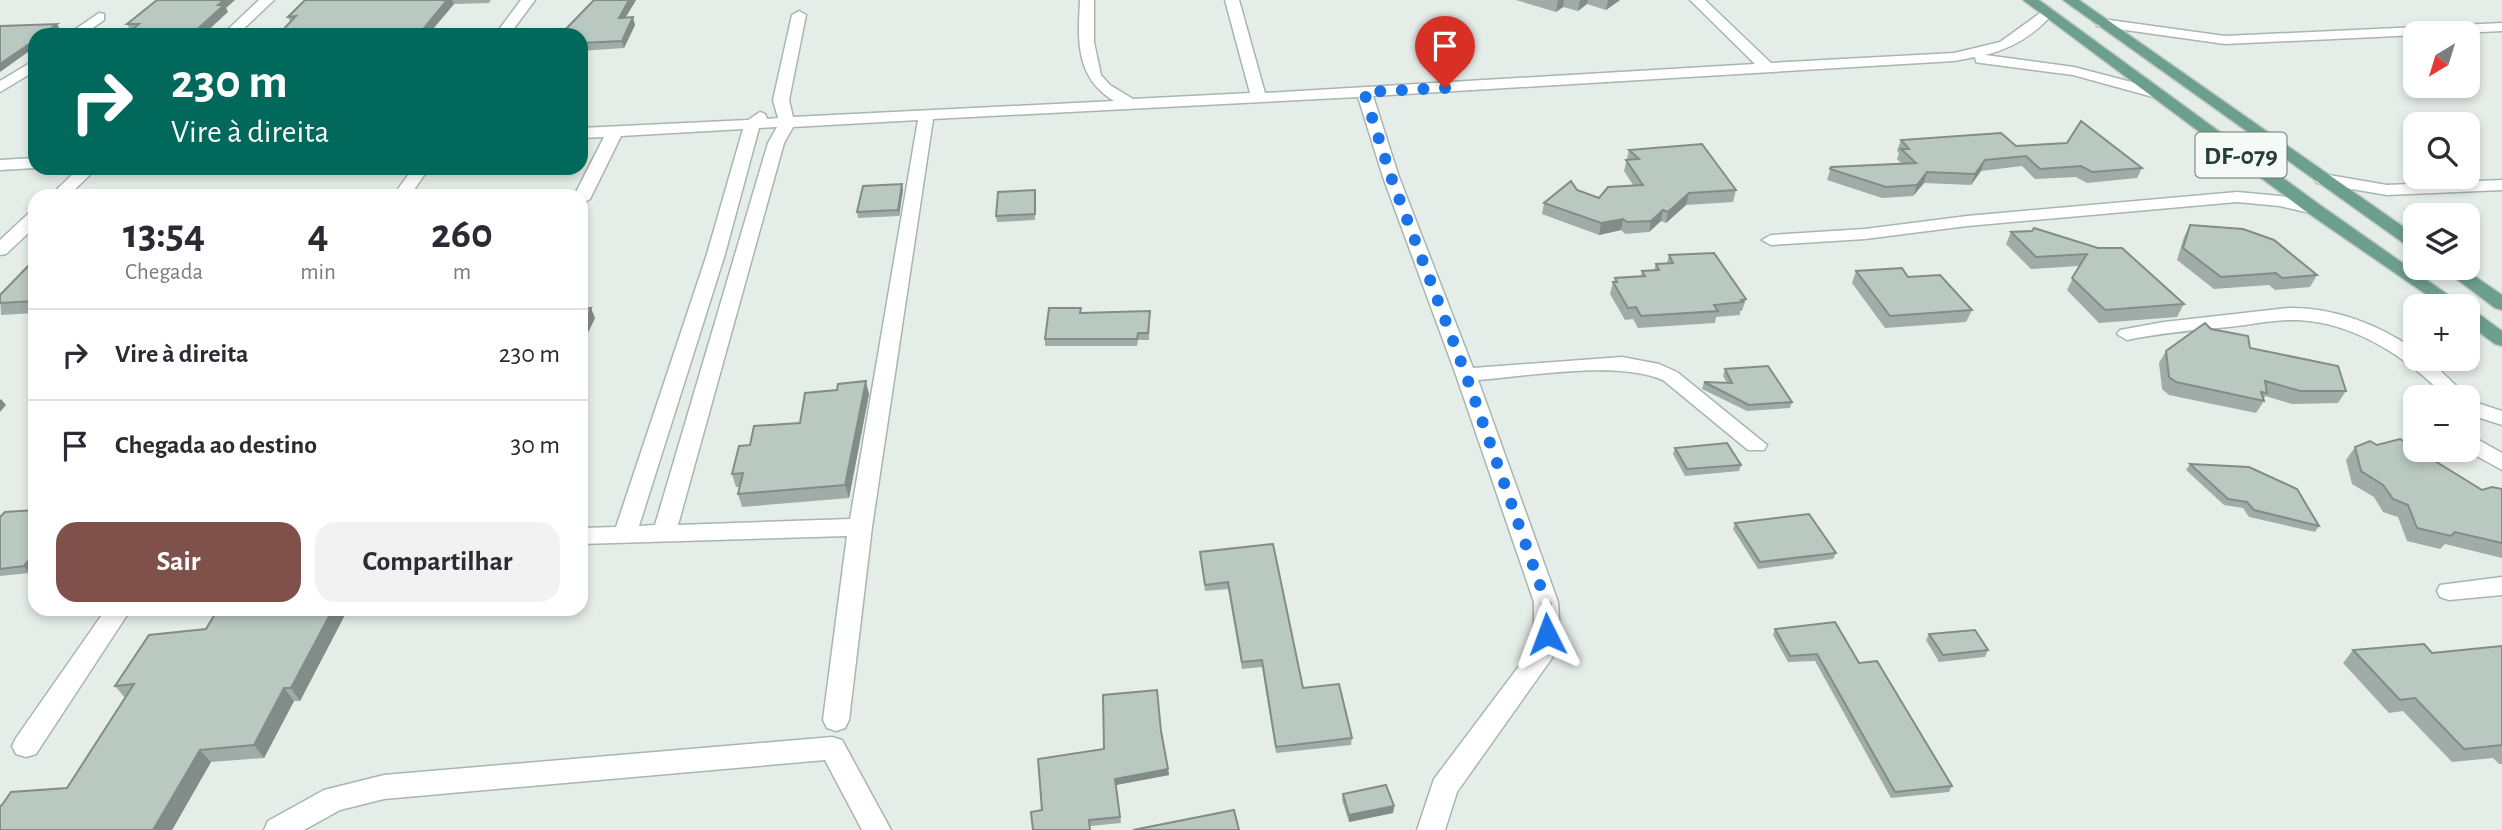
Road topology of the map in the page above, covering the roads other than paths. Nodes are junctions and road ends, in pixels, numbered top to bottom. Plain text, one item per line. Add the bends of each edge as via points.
1 (267, 0) edge
2 (528, 0) edge
3 (1087, 0) edge
4 (1233, 0) edge
5 (1697, 0) edge
6 (2030, 0) edge
7 (2070, 0) edge
8 (2047, 12) junction
9 (799, 15) dead end
10 (99, 17) dead end
11 (2102, 23) junction
12 (2502, 27) edge
13 (84, 28) edge
14 (237, 28) edge
15 (507, 28) edge
16 (1954, 57) junction
17 (28, 69) edge
18 (1768, 69) junction
19 (0, 88) edge
20 (1364, 92) junction
21 (2153, 92) junction
22 (1259, 97) junction
23 (781, 100) junction
24 (1130, 104) junction
25 (926, 116) junction
26 (787, 123) junction
27 (752, 124) junction
28 (615, 131) junction
29 (588, 133) edge
30 (28, 163) edge
31 (0, 165) edge
32 (2259, 169) junction
33 (81, 175) edge
34 (2323, 179) junction
35 (2502, 185) edge
36 (66, 189) edge
37 (586, 189) edge
38 (2388, 190) junction
39 (2238, 197) junction
40 (2314, 209) junction
41 (2372, 212) junction
42 (28, 224) edge
43 (2403, 234) edge
44 (1771, 240) dead end
45 (0, 250) edge
46 (746, 253) junction
47 (716, 254) junction
48 (2468, 280) edge
49 (2438, 294) edge
50 (2502, 304) edge
51 (2480, 324) edge
52 (724, 326) junction
53 (691, 328) junction
54 (2127, 334) dead end
55 (2502, 340) edge
56 (1466, 375) junction
57 (2443, 385) edge
58 (2480, 411) edge
59 (698, 415) junction
60 (663, 417) junction
61 (2502, 418) edge
62 (1756, 445) dead end
63 (2480, 449) edge
64 (2502, 463) edge
65 (860, 527) junction
66 (625, 533) junction
67 (664, 534) junction
68 (588, 536) edge
69 (2502, 586) edge
70 (2449, 591) dead end
71 (114, 616) edge
72 (836, 720) dead end
73 (26, 746) dead end
74 (278, 830) edge
75 (877, 830) edge
76 (1432, 830) edge

1 - 14 street
2 - 15 street
3 - 24 street via 1093,74
4 - 22 street
5 - 18 street
6 - 8 main road, DF-079
7 - 11 main road, DF-079
8 - 16 street via 2003,48
8 - 21 main road, DF-079
9 - 23 street
10 - 13 street
11 - 12 street via 2225,40
11 - 34 main road, DF-079
16 - 18 street
16 - 21 street via 2043,66
17 - 19 street
18 - 20 street
20 - 22 street
20 - 56 street
21 - 32 main road, DF-079
22 - 24 street
23 - 26 street
23 - 27 street
24 - 25 street
25 - 26 street
25 - 65 street
26 - 27 street
26 - 46 street via 776,143
27 - 28 street
27 - 47 street
28 - 29 street
28 - 37 street
30 - 31 street
32 - 39 street via 2262,178 2258,186
32 - 40 main road, DF-079
33 - 36 street
34 - 38 street
34 - 41 main road, DF-079
35 - 38 street
38 - 41 street
39 - 40 street
39 - 44 street
40 - 49 main road, DF-079
41 - 43 main road, DF-079
42 - 45 street
46 - 47 street
46 - 52 street
47 - 53 street
48 - 50 main road
51 - 55 main road
52 - 53 street
52 - 59 street
53 - 60 street
54 - 57 street via 2294,314 2321,317 2389,340
56 - 62 street via 1644,365 1670,376
56 - 76 street via 1546,602 1547,634 1539,658 1444,787
58 - 61 street
59 - 60 street
59 - 67 street
60 - 66 street
63 - 64 street
65 - 67 street
65 - 72 street
66 - 67 street
66 - 68 street
69 - 70 street
71 - 73 street
74 - 75 street via 334,799 384,787 832,748

